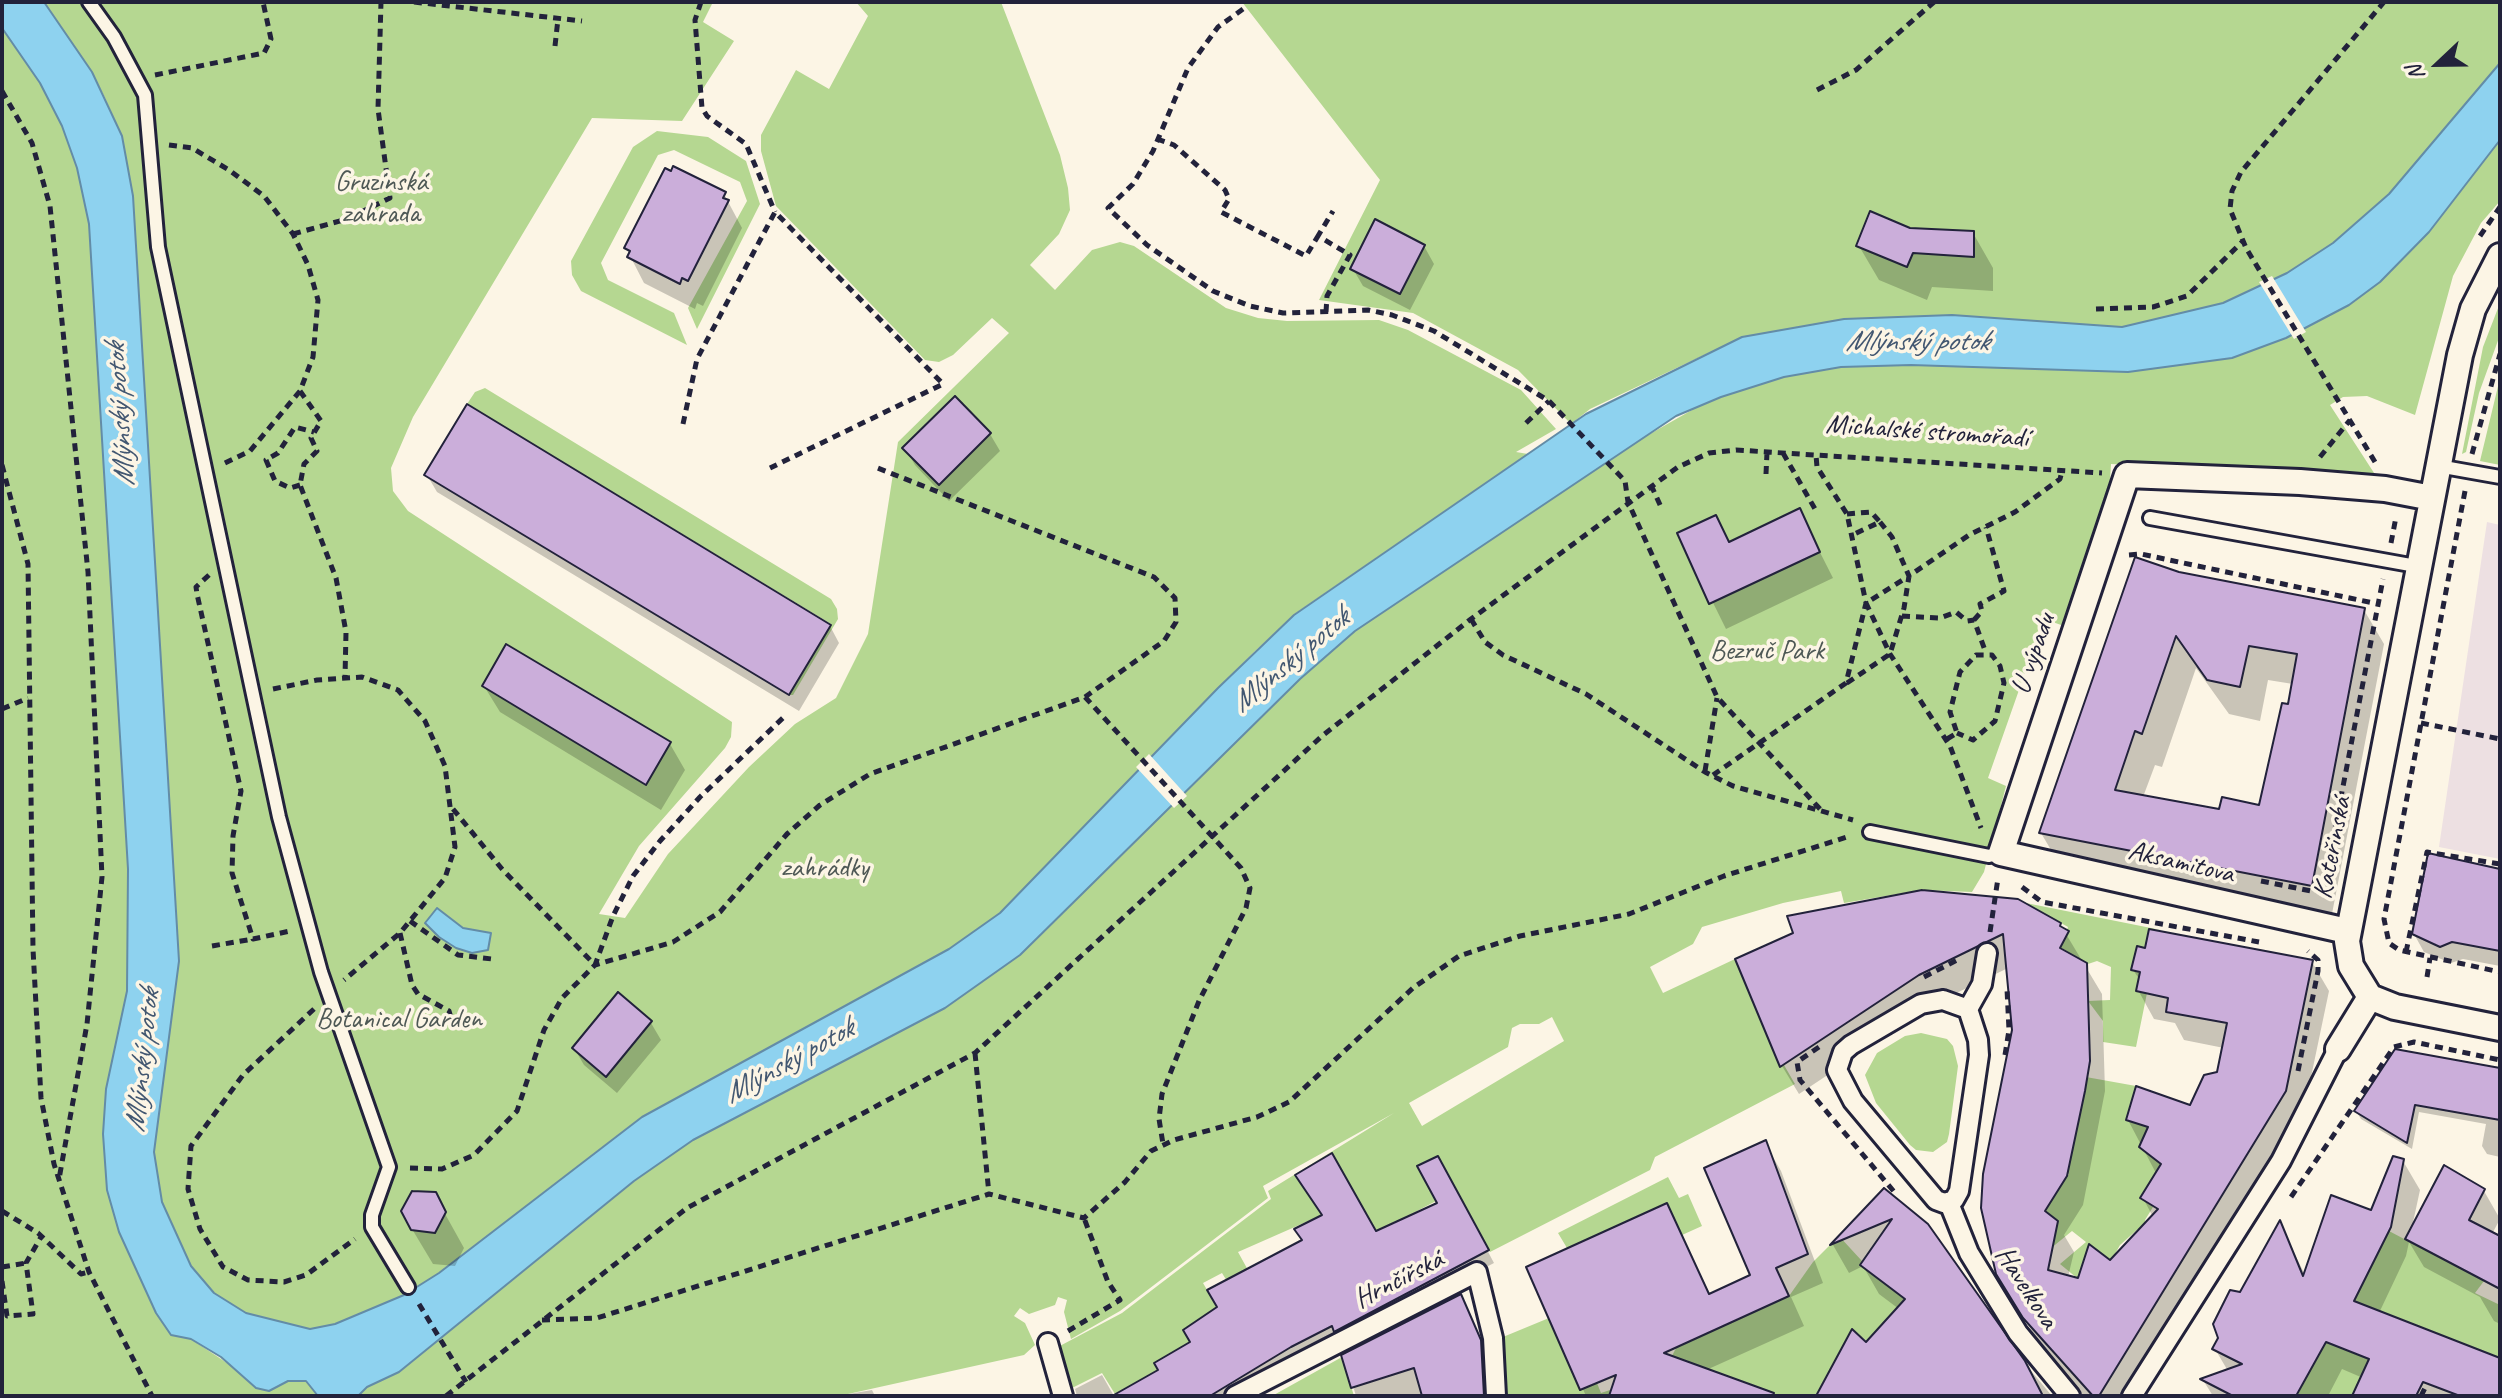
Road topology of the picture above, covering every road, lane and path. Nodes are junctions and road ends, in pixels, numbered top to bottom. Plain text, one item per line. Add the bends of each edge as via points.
1 (89, 2) edge
2 (263, 2) edge
3 (381, 2) edge
4 (414, 2) edge
5 (701, 2) edge
6 (1934, 2) edge
7 (2384, 2) edge
8 (1243, 9) dead end
9 (558, 19) junction
10 (582, 21) dead end
11 (555, 46) dead end
12 (139, 79) junction
13 (1817, 90) dead end
14 (2, 91) edge
15 (1157, 139) junction
16 (149, 142) junction
17 (1333, 211) dead end
18 (775, 212) junction
19 (293, 234) junction
20 (1318, 236) junction
21 (2243, 241) junction
22 (2500, 256) edge
23 (2096, 309) dead end
24 (1326, 312) junction
25 (2500, 354) edge
26 (300, 391) junction
27 (1549, 401) junction
28 (2350, 420) junction
29 (1526, 423) dead end
30 (683, 424) dead end
31 (314, 432) junction
32 (2474, 445) dead end
33 (1767, 452) junction
34 (1783, 453) junction
35 (1816, 455) junction
36 (2, 465) edge
37 (2438, 466) junction
38 (875, 467) dead end
39 (770, 468) dead end
40 (203, 469) junction
41 (2062, 471) junction
42 (1766, 474) dead end
43 (2127, 475) junction
44 (2500, 477) edge
45 (2300, 482) junction
46 (300, 485) junction
47 (1651, 485) junction
48 (2466, 487) dead end
49 (2392, 495) junction
50 (2432, 498) junction
51 (1628, 502) junction
52 (1661, 507) dead end
53 (1815, 509) dead end
54 (1847, 514) junction
55 (2150, 518) dead end
56 (1880, 522) junction
57 (1986, 527) junction
58 (1852, 535) junction
59 (2390, 546) dead end
60 (2416, 566) junction
61 (225, 569) junction
62 (2125, 569) dead end
63 (1909, 576) junction
64 (2384, 576) dead end
65 (1866, 603) junction
66 (2378, 604) junction
67 (1902, 616) junction
68 (1471, 619) junction
69 (1974, 620) junction
70 (1986, 653) junction
71 (1890, 654) junction
72 (345, 678) junction
73 (1846, 683) junction
74 (253, 696) junction
75 (1085, 697) junction
76 (1717, 697) junction
77 (28, 698) junction
78 (2, 709) edge
79 (785, 716) dead end
80 (2421, 723) junction
81 (1957, 733) junction
82 (1947, 739) junction
83 (2500, 739) edge
84 (1759, 743) junction
85 (1705, 772) junction
86 (1713, 775) junction
87 (453, 808) junction
88 (1820, 809) junction
89 (1870, 832) junction
90 (1983, 833) dead end
91 (1211, 836) junction
92 (2001, 853) junction
93 (2500, 864) edge
94 (2251, 879) dead end
95 (1998, 881) dead end
96 (1996, 894) dead end
97 (410, 921) junction
98 (308, 927) junction
99 (2347, 931) junction
100 (400, 933) junction
101 (253, 939) junction
102 (2261, 942) dead end
103 (1988, 945) joint
104 (212, 946) dead end
105 (2292, 948) dead end
106 (2406, 952) junction
107 (2430, 958) junction
108 (492, 959) dead end
109 (595, 965) junction
110 (2500, 972) edge
111 (2427, 977) dead end
112 (2006, 983) dead end
113 (328, 994) junction
114 (2370, 997) junction
115 (1968, 1009) junction
116 (454, 1028) dead end
117 (2500, 1028) edge
118 (2338, 1049) joint
119 (975, 1053) junction
120 (2004, 1058) dead end
121 (2500, 1060) edge
122 (2298, 1074) dead end
123 (1163, 1144) junction
124 (389, 1167) junction
125 (59, 1179) junction
126 (989, 1194) junction
127 (1949, 1203) junction
128 (2287, 1203) dead end
129 (2, 1211) edge
130 (1084, 1218) junction
131 (372, 1227) junction
132 (41, 1237) junction
133 (26, 1263) junction
134 (2, 1267) edge
135 (89, 1272) junction
136 (2, 1281) edge
137 (408, 1287) joint
138 (3, 1292) edge
139 (542, 1320) junction
140 (1048, 1343) joint
141 (466, 1382) junction
142 (2426, 1386) dead end
143 (152, 1396) edge
144 (446, 1396) edge
145 (1063, 1396) edge
146 (1235, 1396) edge
147 (1496, 1396) edge
148 (2070, 1396) edge
149 (2132, 1396) edge
150 (2421, 1396) edge

1 - 12 lane
2 - 12 path via 271,39 264,53
3 - 19 path via 378,109 390,198 347,219
4 - 9 path
5 - 18 path via 695,20 702,108 746,144
6 - 13 path via 1856,70
7 - 21 path via 2241,172 2230,209
8 - 15 path via 1218,27 1188,68
9 - 10 path
9 - 11 path
12 - 16 lane
14 - 125 path via 32,143 50,206 88,572 102,877 87,1024
15 - 20 path via 1174,145 1225,190 1229,199 1221,212 1306,256
15 - 24 path via 1133,184 1108,208 1147,245 1213,291 1283,313
16 - 19 path via 192,148 229,170 264,196
16 - 40 lane via 158,247
17 - 20 path
18 - 30 path via 697,359
18 - 39 path via 943,384
19 - 26 path via 318,300 313,357
20 - 24 path via 1350,255 1327,296
21 - 23 path via 2187,296 2153,307
21 - 28 path
22 - 37 street, Kateřinská via 2473,309
24 - 27 path via 1368,310 1434,331
25 - 32 path
26 - 31 path via 321,421
26 - 40 path via 250,451
27 - 29 path
27 - 51 path via 1625,481
28 - 45 path
28 - 49 path
31 - 46 path via 317,451 304,464
31 - 46 path via 295,427 278,453 266,460 275,481 290,488
33 - 34 path, Michalské stromořadí
33 - 42 path
33 - 47 path, Michalské stromořadí via 1709,453
34 - 35 path, Michalské stromořadí
34 - 53 path
35 - 41 path, Michalské stromořadí
35 - 54 path via 1817,467
36 - 77 path via 28,564
37 - 44 lane
37 - 50 street, Kateřinská
38 - 75 path via 1154,577 1175,598 1176,622 1164,641
40 - 61 lane
41 - 43 path, Michalské stromořadí
41 - 57 path via 2060,479
43 - 45 street
43 - 92 street, U výpadu
45 - 49 street
46 - 72 path via 336,578 346,632
47 - 51 path, Michalské stromořadí
47 - 52 path
48 - 80 path
49 - 50 street
49 - 59 path
50 - 60 street, Kateřinská
51 - 68 path, Michalské stromořadí
51 - 76 path
54 - 56 path via 1871,512
54 - 58 path
55 - 60 lane
56 - 58 path
56 - 63 path
57 - 63 path
57 - 69 path via 2004,591 1980,604 1982,611
58 - 65 path
60 - 99 street, Kateřinská
61 - 74 lane
61 - 101 path via 203,577 196,587 238,770 241,791 232,873
62 - 66 path via 2130,554 2141,554
63 - 65 path
63 - 67 path
64 - 66 path
65 - 71 path
65 - 73 path
66 - 94 path via 2322,889
67 - 69 path via 1940,618 1956,612
67 - 71 path
68 - 85 path via 1485,642 1503,655 1586,694
68 - 91 path, Michalské stromořadí via 1322,736
69 - 70 path
70 - 81 path via 1969,661 1954,684 1951,718
70 - 81 path via 2000,666 2002,703 1981,736 1969,740
71 - 73 path
71 - 82 path
72 - 74 path
72 - 87 path via 362,677 398,690 425,721 445,766
73 - 84 path
74 - 98 lane
75 - 91 path
75 - 109 path via 870,774 820,805 787,834 720,912 673,942
76 - 84 path
76 - 85 path
77 - 78 path
77 - 125 path via 41,1098
79 - 109 path via 700,797 633,876
80 - 83 path
80 - 106 path via 2384,919 2389,943
81 - 82 path
82 - 90 path
84 - 86 path
84 - 88 path
85 - 86 path
86 - 88 path via 1733,786
87 - 97 path via 455,847 445,878
87 - 109 path via 502,869
88 - 89 path
89 - 92 lane via 1989,856
89 - 123 path via 1774,858 1615,918 1520,936 1459,956 1413,988 1289,1102 1257,1117
91 - 119 path, Michalské stromořadí
91 - 123 path via 1246,874 1250,896 1162,1094
92 - 99 street, Aksamitova
93 - 106 path via 2427,852
95 - 102 path via 2020,885 2042,902
96 - 103 path
97 - 100 path
97 - 108 path via 458,955
98 - 101 path
98 - 113 lane
99 - 114 street, Kateřinská via 2351,966
100 - 113 path
100 - 116 path via 412,985 449,1011
101 - 104 path
103 - 115 street via 1982,984
105 - 122 path via 2318,960
106 - 107 path
107 - 110 path
107 - 111 path
109 - 124 path via 562,998 544,1030 517,1111 482,1149 442,1169
112 - 120 path via 2009,1030
113 - 124 lane
113 - 131 path via 243,1075 191,1146 188,1189 200,1229 223,1267 248,1280 284,1282 306,1275
114 - 117 street
114 - 118 street
115 - 127 street via 1979,1055 1959,1191
115 - 127 street via 1943,1000 1921,1004 1851,1045 1838,1061 1839,1078 1853,1101 1936,1200
118 - 149 street via 2281,1161
119 - 126 path
119 - 139 path, Michalské stromořadí via 687,1208
121 - 128 path via 2414,1042 2394,1047
123 - 130 path
124 - 131 lane
125 - 135 path
126 - 130 path
126 - 139 path via 597,1318
127 - 148 street, Havelkova via 1969,1253 2018,1333
129 - 132 path
130 - 140 path via 1120,1300
131 - 137 lane
132 - 133 path
132 - 135 path via 81,1274
133 - 134 path
133 - 138 path via 33,1314 7,1316
135 - 143 path
136 - 138 path
137 - 141 path
139 - 141 path, Michalské stromořadí
140 - 145 street
141 - 144 path, Michalské stromořadí
142 - 150 path
146 - 147 street, Hrnčířská via 1477,1272 1493,1338

